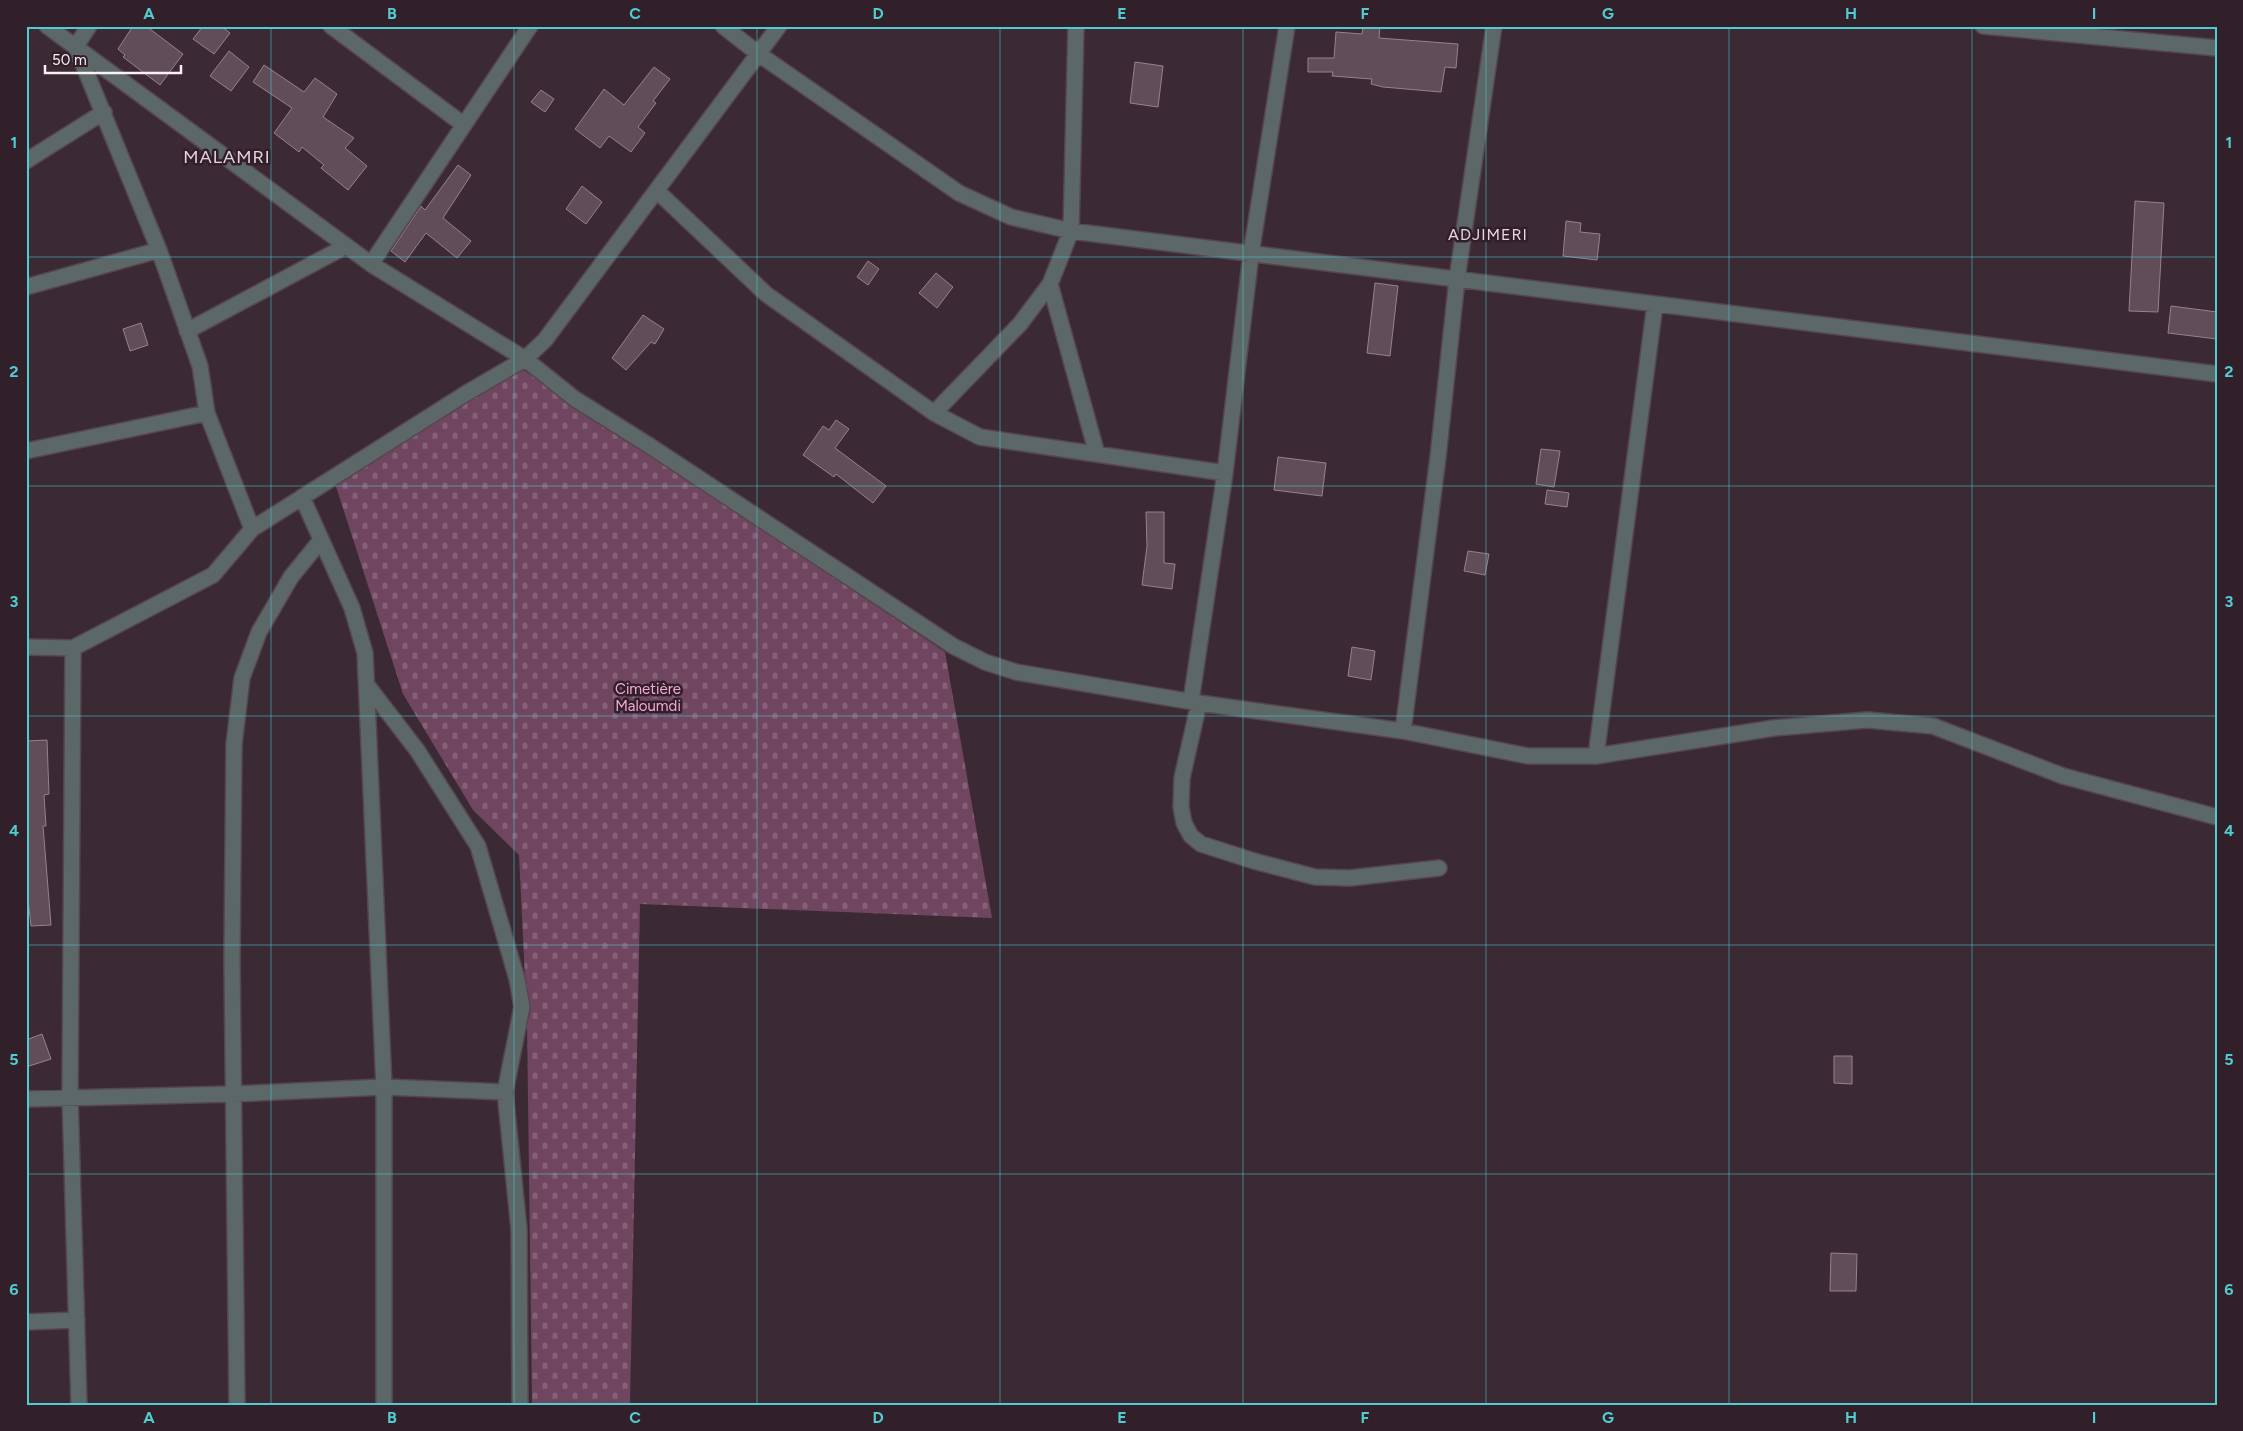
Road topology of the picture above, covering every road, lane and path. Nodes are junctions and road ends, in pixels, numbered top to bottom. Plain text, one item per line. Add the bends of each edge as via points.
1 (46, 26) edge
2 (89, 26) edge
3 (331, 26) edge
4 (530, 26) edge
5 (723, 26) edge
6 (779, 26) edge
7 (1076, 26) edge
8 (1287, 26) edge
9 (1494, 26) edge
10 (1983, 26) edge
11 (76, 46) junction
12 (2217, 48) edge
13 (760, 55) junction
14 (104, 112) junction
15 (464, 125) junction
16 (26, 161) edge
17 (657, 191) junction
18 (1071, 232) junction
19 (346, 246) junction
20 (159, 250) junction
21 (1251, 254) junction
22 (371, 264) junction
23 (1457, 279) junction
24 (1050, 284) junction
25 (26, 287) edge
26 (1655, 304) junction
27 (188, 331) junction
28 (525, 360) junction
29 (2217, 374) edge
30 (207, 413) junction
31 (934, 413) junction
32 (26, 451) edge
33 (1097, 454) junction
34 (1225, 473) junction
35 (302, 497) junction
36 (252, 529) junction
37 (321, 540) junction
38 (26, 647) edge
39 (73, 648) junction
40 (367, 686) junction
41 (1195, 702) junction
42 (1403, 731) junction
43 (1596, 756) junction
44 (2217, 817) edge
45 (1439, 868) dead end
46 (384, 1087) junction
47 (505, 1092) junction
48 (233, 1094) junction
49 (70, 1096) junction
50 (26, 1099) edge
51 (77, 1320) junction
52 (26, 1322) edge
53 (79, 1405) edge
54 (237, 1405) edge
55 (384, 1405) edge
56 (520, 1405) edge

1 - 11 street
2 - 11 street
3 - 15 street
4 - 15 street
5 - 13 street
6 - 13 street
7 - 18 street
8 - 21 street
9 - 23 street
10 - 12 street
11 - 14 street
11 - 19 street
13 - 17 street
13 - 18 street via 960,192 1011,217
14 - 16 street
14 - 20 street
15 - 22 street
17 - 28 street via 545,340
17 - 31 street via 766,294
18 - 21 street
18 - 24 street
19 - 22 street
19 - 27 street
20 - 25 street
20 - 27 street
21 - 23 street
21 - 34 street
22 - 28 street
23 - 26 street
23 - 42 street
24 - 31 street via 1020,324
24 - 33 street
26 - 29 street
26 - 43 street
27 - 30 street via 200,366
28 - 35 street
28 - 41 street via 575,399 953,646 1016,672
30 - 32 street
30 - 36 street
31 - 33 street via 980,437
33 - 34 street
34 - 41 street
35 - 36 street
35 - 37 street
36 - 39 street via 213,575
37 - 40 street via 352,608 366,653
37 - 48 street via 286,585 259,632 242,678 234,744
38 - 39 street
39 - 49 street
40 - 46 street
40 - 47 street via 417,750 478,846 517,979 522,1007
41 - 42 street
41 - 45 street via 1182,778 1181,807 1191,836 1201,844 1315,877 1350,878
42 - 43 street via 1528,756
43 - 44 street via 1774,728 1867,720 1933,726 2063,776
46 - 47 street
46 - 48 street
46 - 55 street
47 - 56 street via 519,1229
48 - 49 street
48 - 54 street
49 - 50 street
49 - 51 street
51 - 52 street
51 - 53 street

